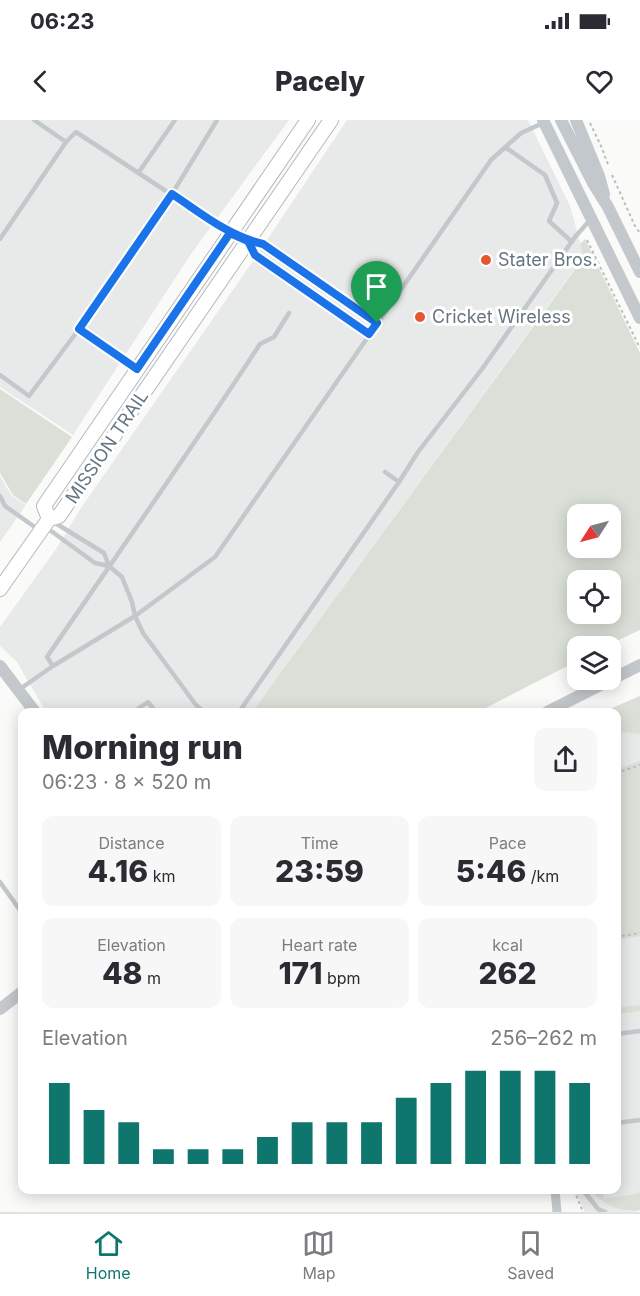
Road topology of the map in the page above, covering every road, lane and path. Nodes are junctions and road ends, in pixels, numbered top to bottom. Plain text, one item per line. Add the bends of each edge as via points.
1 (34, 120) edge
2 (175, 120) edge
3 (217, 120) edge
4 (308, 120) edge
5 (331, 120) edge
6 (561, 120) edge
7 (576, 120) edge
8 (589, 120) edge
9 (543, 121) edge
10 (66, 142) junction
11 (505, 147) junction
12 (139, 172) junction
13 (172, 194) junction
14 (608, 207) junction
15 (591, 219) junction
16 (230, 233) junction
17 (640, 233) edge
18 (0, 239) edge
19 (587, 240) dead end
20 (248, 241) junction
21 (572, 242) junction
22 (640, 272) edge
23 (290, 313) dead end
24 (640, 318) edge
25 (377, 323) junction
26 (79, 329) junction
27 (369, 334) junction
28 (640, 348) edge
29 (137, 369) junction
30 (0, 375) edge
31 (385, 472) dead end
32 (399, 482) junction
33 (0, 496) edge
34 (45, 526) junction
35 (109, 566) junction
36 (2, 581) edge
37 (135, 616) junction
38 (640, 665) edge
39 (0, 666) edge
40 (53, 666) junction
41 (19, 690) junction
42 (32, 708) edge
43 (139, 708) edge
44 (153, 708) edge
45 (199, 708) edge
46 (242, 708) edge
47 (555, 708) edge
48 (640, 765) edge
49 (621, 771) edge
50 (0, 882) edge
51 (18, 907) edge
52 (640, 933) edge
53 (621, 936) edge
54 (18, 995) edge
55 (0, 1009) edge
56 (640, 1031) edge
57 (621, 1033) edge
58 (640, 1120) edge
59 (621, 1122) edge
60 (555, 1194) edge
61 (576, 1194) edge
62 (586, 1194) edge
63 (557, 1212) edge
64 (583, 1212) edge
65 (605, 1212) edge

1 - 10 lane
2 - 12 lane
3 - 13 lane
4 - 16 main road, MISSION TRAIL
5 - 20 main road, MISSION TRAIL
6 - 14 street
7 - 14 street
8 - 17 path
9 - 11 lane
9 - 15 street
10 - 12 lane via 76,132
10 - 18 lane
11 - 21 lane via 545,175 557,203 549,221
11 - 25 lane via 491,160
12 - 13 lane
13 - 16 lane
13 - 26 lane
14 - 22 street
15 - 21 lane
15 - 24 street
16 - 20 lane
16 - 29 main road, MISSION TRAIL
19 - 28 path
20 - 25 lane via 263,244
20 - 27 lane via 255,255
20 - 34 main road, MISSION TRAIL via 59,516
21 - 32 lane
23 - 35 lane via 274,337 260,344
25 - 27 lane
26 - 29 lane
26 - 30 lane via 29,396
27 - 37 lane via 215,557
29 - 34 main road, MISSION TRAIL via 44,506
31 - 32 lane
32 - 46 lane
33 - 34 lane via 5,506
34 - 35 lane via 95,564
34 - 35 lane via 104,553
34 - 36 main road
35 - 37 lane via 122,577
35 - 40 lane via 47,657
37 - 40 lane
37 - 45 lane via 143,633
38 - 47 street
39 - 41 street
40 - 41 lane
41 - 42 street
43 - 44 lane via 148,702
48 - 49 path
50 - 51 lane
52 - 53 path
54 - 55 street
56 - 57 lane
58 - 59 lane
60 - 63 street
61 - 64 path
62 - 65 lane

